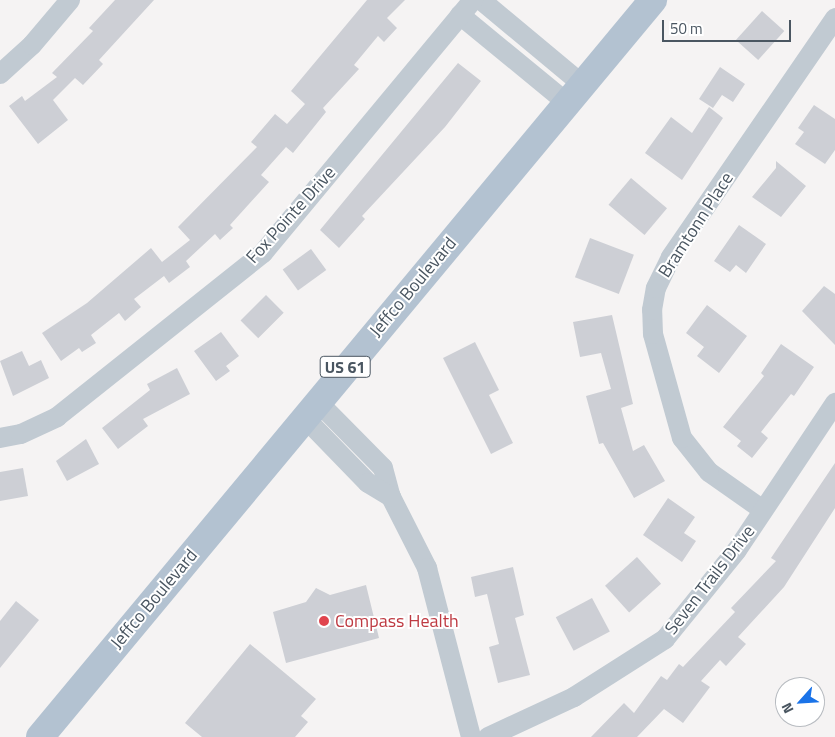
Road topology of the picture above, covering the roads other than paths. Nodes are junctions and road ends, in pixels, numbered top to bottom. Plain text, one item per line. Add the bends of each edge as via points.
1 (70, 0) edge
2 (473, 0) edge
3 (481, 0) edge
4 (653, 0) edge
5 (460, 15) junction
6 (835, 18) edge
7 (0, 74) edge
8 (575, 94) junction
9 (835, 403) edge
10 (310, 408) junction
11 (0, 438) edge
12 (763, 510) junction
13 (40, 737) edge
14 (470, 737) edge
15 (488, 737) edge

1 - 7 street via 32,45
2 - 5 street, Fox Pointe Drive
3 - 8 street
4 - 8 main road, Jeffco Boulevard / US 61
5 - 8 street
5 - 11 street, Fox Pointe Drive via 263,253 57,417 21,434
6 - 12 street, Bramtonn Place via 671,258 656,288 652,310 653,334 682,438 709,472
8 - 10 main road, Jeffco Boulevard / US 61
9 - 12 street, Seven Trails Drive
10 - 13 main road, Jeffco Boulevard / US 61
10 - 14 street via 368,483 391,497 427,568
12 - 15 street, Seven Trails Drive via 695,606 664,639 574,697

